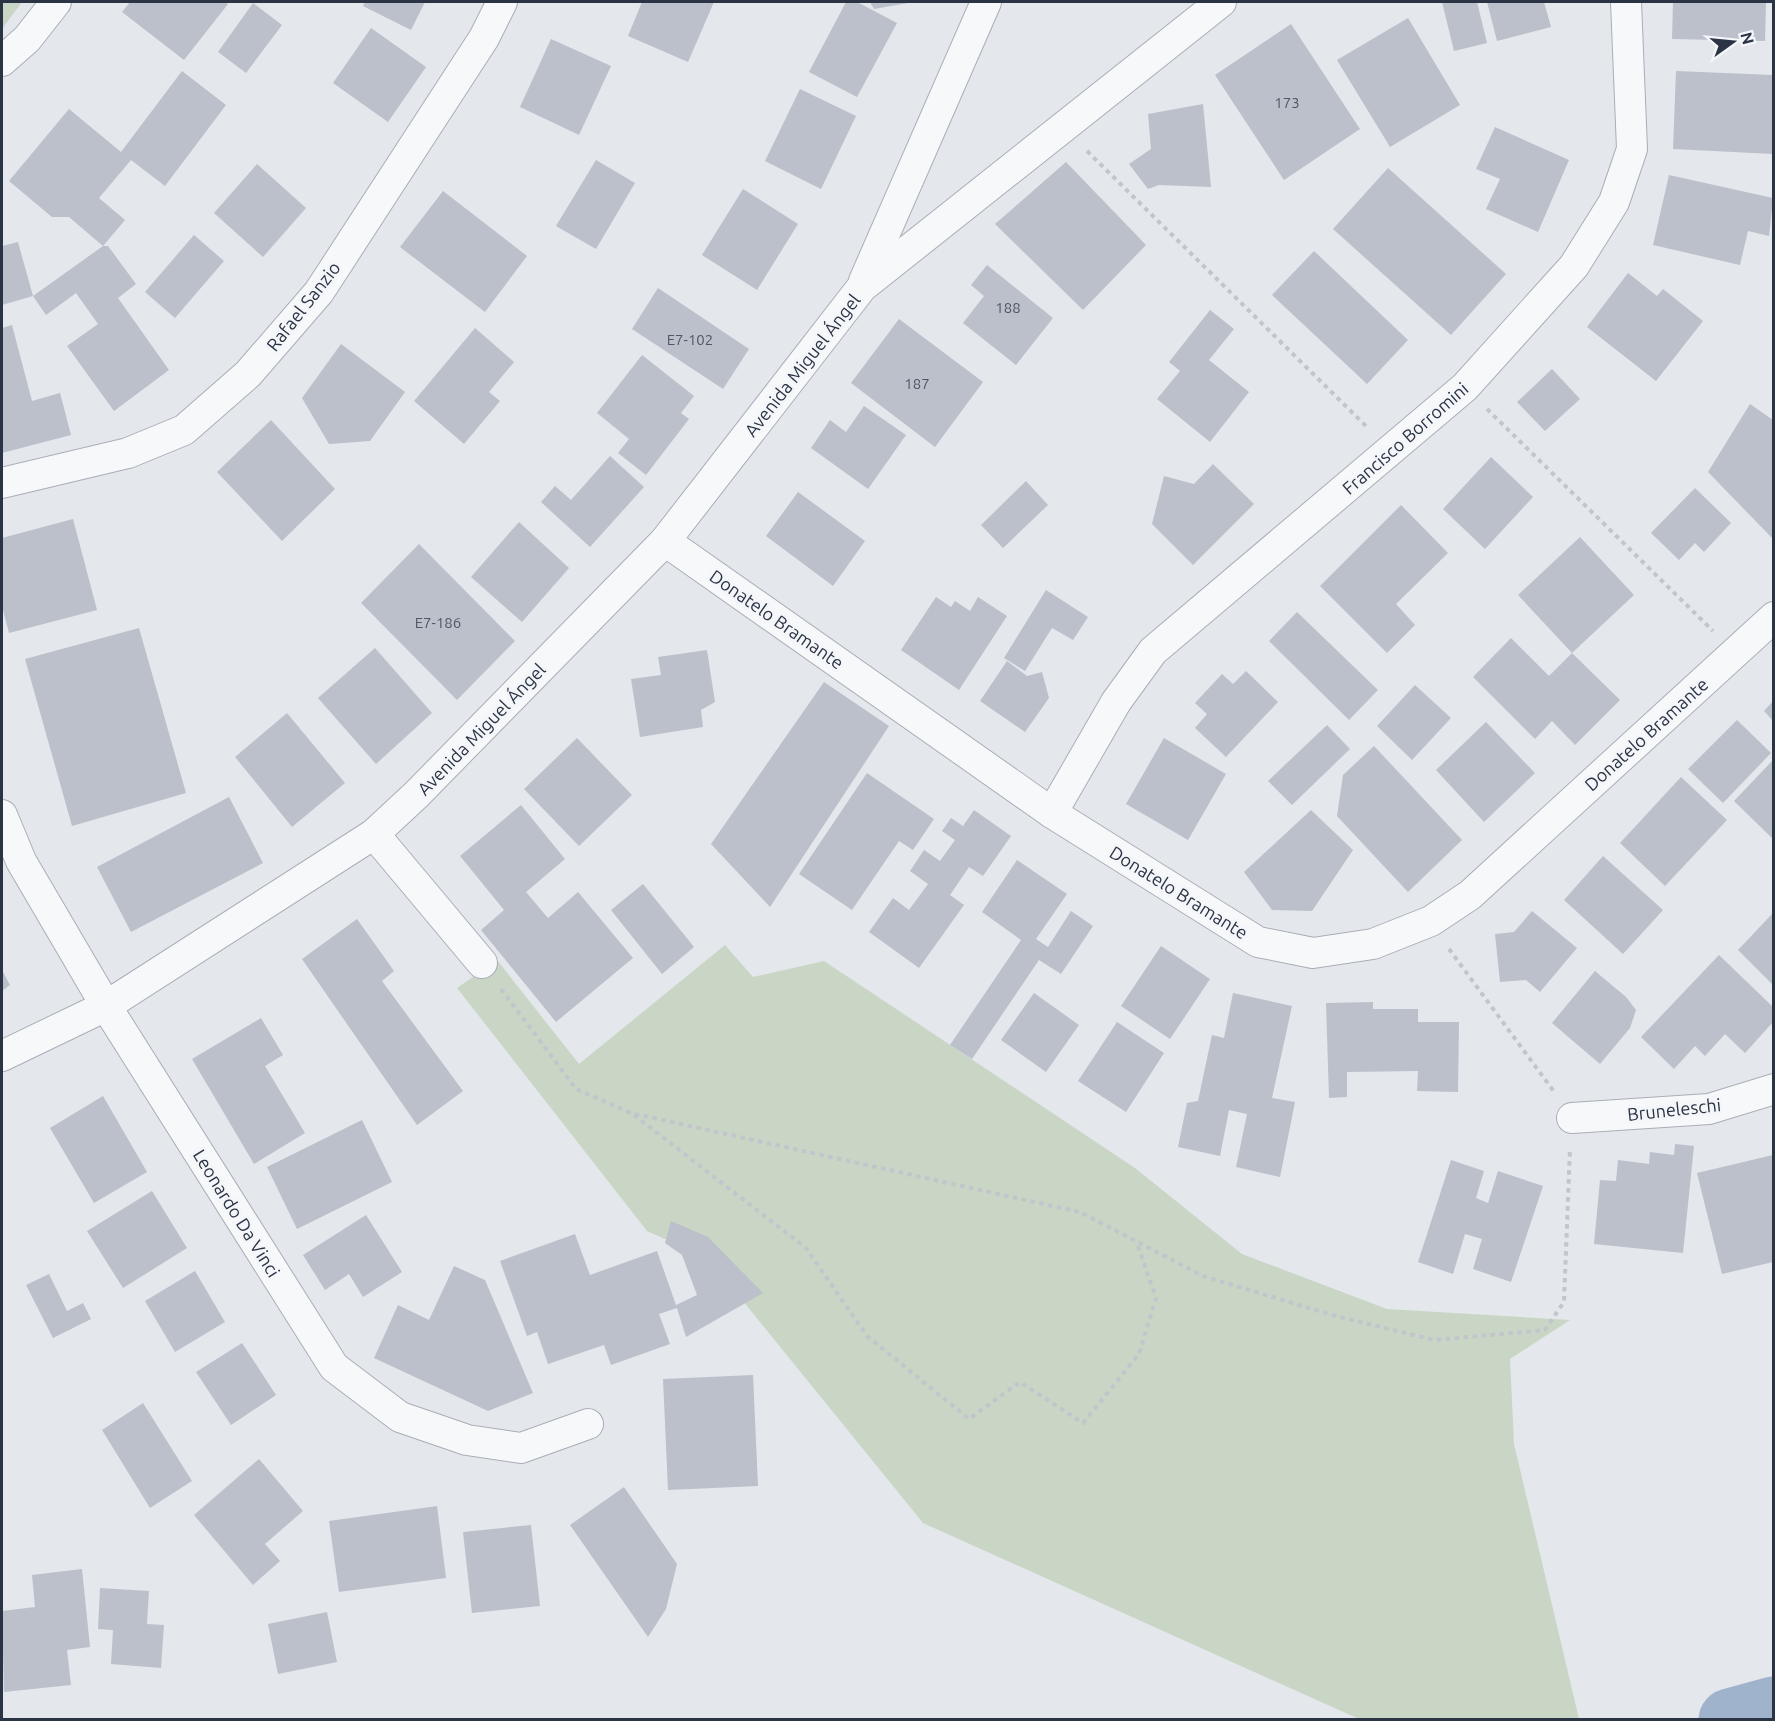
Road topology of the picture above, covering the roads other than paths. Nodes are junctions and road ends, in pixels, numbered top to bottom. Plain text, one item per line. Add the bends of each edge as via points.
1 (56, 2) edge
2 (502, 2) edge
3 (986, 2) edge
4 (1221, 2) edge
5 (1626, 2) edge
6 (2, 61) edge
7 (862, 287) junction
8 (2, 483) edge
9 (665, 541) junction
10 (1773, 617) edge
11 (1052, 813) junction
12 (2, 815) edge
13 (374, 834) junction
14 (482, 963) road end
15 (106, 1006) junction
16 (2, 1056) edge
17 (1773, 1089) edge
18 (1572, 1118) road end
19 (588, 1424) dead end

1 - 6 street via 27,39
2 - 8 street, Rafael Sanzio via 484,38 319,292 248,374 184,430 128,453
3 - 7 street, Avenida Miguel Ángel
4 - 7 street, Avenida Miguel Ángel
5 - 11 street, Francisco Borromini via 1632,149 1614,202 1574,266 1465,387 1153,651 1116,702
7 - 9 street, Avenida Miguel Ángel
9 - 11 street, Donatelo Bramante
9 - 13 street, Avenida Miguel Ángel
10 - 11 street, Donatelo Bramante via 1470,895 1431,921 1373,944 1313,953 1258,942
12 - 15 street, Leonardo Da Vinci via 21,861
13 - 14 street
13 - 15 street, Avenida Miguel Ángel
15 - 16 street, Avenida Miguel Ángel
15 - 19 street, Leonardo Da Vinci via 334,1367 400,1417 467,1440 521,1448
17 - 18 street, Bruneleschi via 1709,1109

